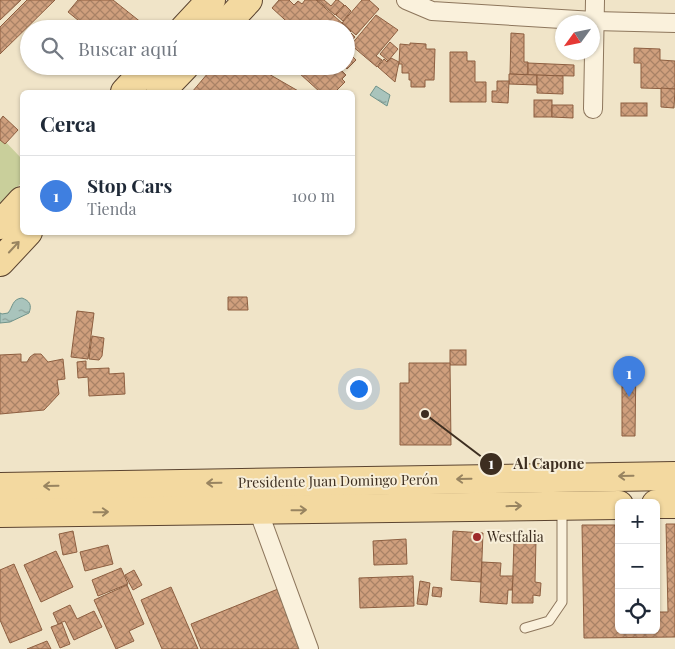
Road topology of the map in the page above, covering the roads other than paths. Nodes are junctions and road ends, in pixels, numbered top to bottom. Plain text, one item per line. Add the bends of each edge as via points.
1 (212, 0) edge
2 (248, 0) edge
3 (406, 0) edge
4 (595, 0) edge
5 (594, 15) edge
6 (555, 19) edge
7 (193, 20) edge
8 (229, 20) edge
9 (600, 21) edge
10 (675, 23) edge
11 (594, 60) edge
12 (141, 75) edge
13 (176, 75) edge
14 (127, 90) edge
15 (162, 90) edge
16 (593, 108) dead end
17 (20, 203) edge
18 (0, 225) edge
19 (25, 235) edge
20 (0, 262) edge
21 (675, 476) edge
22 (352, 481) junction
23 (0, 487) edge
24 (660, 504) edge
25 (675, 504) edge
26 (615, 505) edge
27 (562, 506) junction
28 (352, 509) junction
29 (258, 510) junction
30 (0, 513) edge
31 (525, 628) dead end
32 (309, 649) edge

1 - 7 main road
2 - 8 main road
3 - 6 street via 432,11
4 - 5 street
9 - 10 street
11 - 16 street
12 - 14 main road
13 - 15 main road
17 - 18 main road
20 -> 19 main road
21 -> 22 main road, Presidente Juan Domingo Perón
22 -> 23 main road, Presidente Juan Domingo Perón
22 - 28 main road
24 - 25 main road
26 - 27 main road, Presidente Juan Domingo Perón
28 -> 27 main road, Presidente Juan Domingo Perón
27 - 31 lane via 562,602 549,620
29 -> 28 main road, Presidente Juan Domingo Perón
30 -> 29 main road, Presidente Juan Domingo Perón
29 - 32 street

